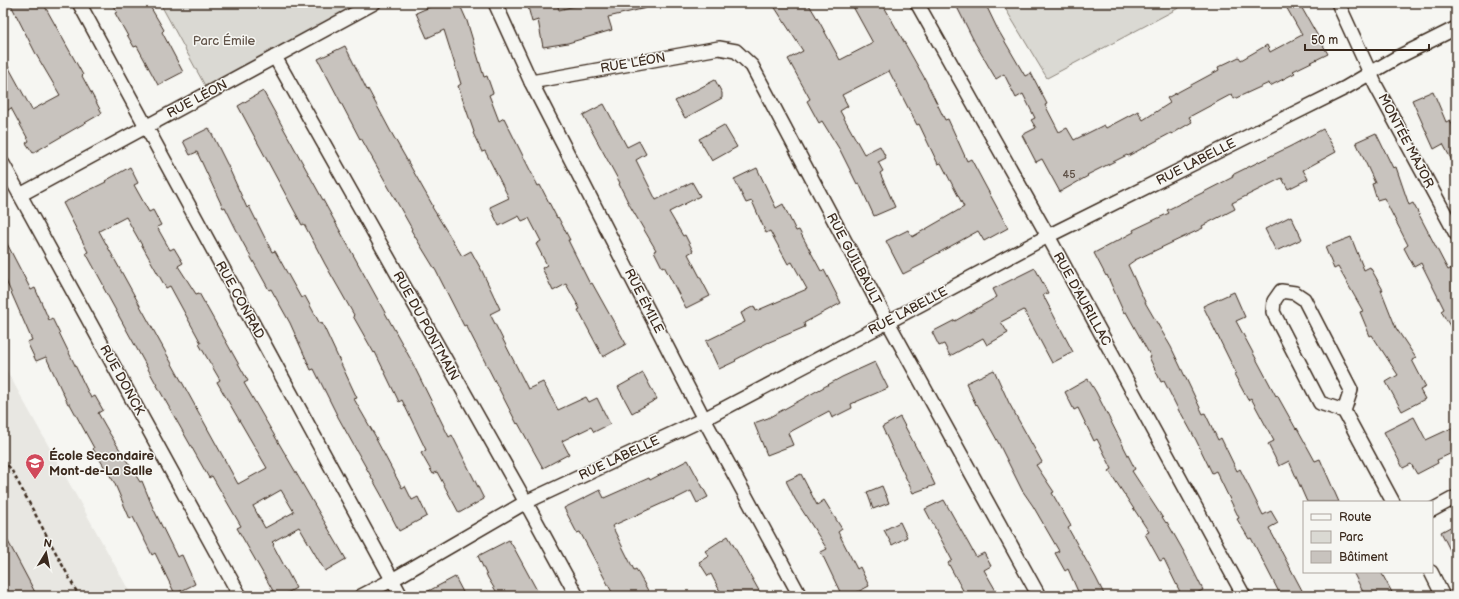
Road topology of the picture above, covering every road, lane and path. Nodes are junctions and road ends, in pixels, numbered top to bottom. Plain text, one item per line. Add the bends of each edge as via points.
1 (78, 3) edge
2 (374, 3) edge
3 (495, 3) edge
4 (917, 3) edge
5 (1332, 3) edge
6 (1338, 3) edge
7 (1456, 28) edge
8 (1358, 48) junction
9 (736, 51) joint
10 (275, 57) junction
11 (1370, 73) junction
12 (531, 82) junction
13 (146, 127) junction
14 (3, 164) edge
15 (20, 195) junction
16 (1456, 234) edge
17 (1048, 236) junction
18 (888, 322) junction
19 (1344, 411) junction
20 (704, 419) junction
21 (3, 460) edge
22 (1456, 497) edge
23 (1392, 501) edge
24 (526, 502) junction
25 (1433, 509) edge
26 (1432, 573) edge
27 (392, 580) junction
28 (79, 596) edge
29 (240, 596) edge
30 (361, 596) edge
31 (401, 596) edge
32 (577, 596) edge
33 (800, 596) edge
34 (1039, 596) edge
35 (1244, 596) edge
36 (1444, 596) edge

1 - 13 street, RUE CONRAD
2 - 10 street, RUE LÉON
3 - 12 street, RUE ÉMILE
4 - 17 street, RUE D'AURILLAC
5 - 8 street, MONTÉE MAJOR
6 - 8 street, MONTÉE MAJOR
7 - 11 street, RUE LABELLE
8 - 11 street, MONTÉE MAJOR
9 - 12 street, RUE LÉON via 719,48
9 - 18 street, RUE GUILBAULT via 752,66
10 - 13 street, RUE LÉON
10 - 24 street, RUE DU PONTMAIN
11 - 16 street, MONTÉE MAJOR
11 - 17 street, RUE LABELLE via 1338,92
12 - 20 street, RUE ÉMILE
13 - 15 street, RUE LÉON
13 - 27 street, RUE CONRAD
14 - 15 street, RUE DONCK
15 - 29 street, RUE DONCK
17 - 18 street, RUE LABELLE
17 - 35 street, RUE D'AURILLAC
18 - 20 street, RUE LABELLE
18 - 34 street, RUE GUILBAULT
19 - 19 street via 1351,390 1304,300 1295,293 1281,292 1274,301 1273,312 1320,403
19 - 23 street
20 - 24 street, RUE LABELLE
20 - 33 street, RUE ÉMILE
21 - 28 path
22 - 25 street
24 - 27 street, RUE LABELLE
24 - 32 street, RUE DU PONTMAIN
26 - 36 street
27 - 30 street, RUE LABELLE
27 - 31 street, RUE CONRAD

